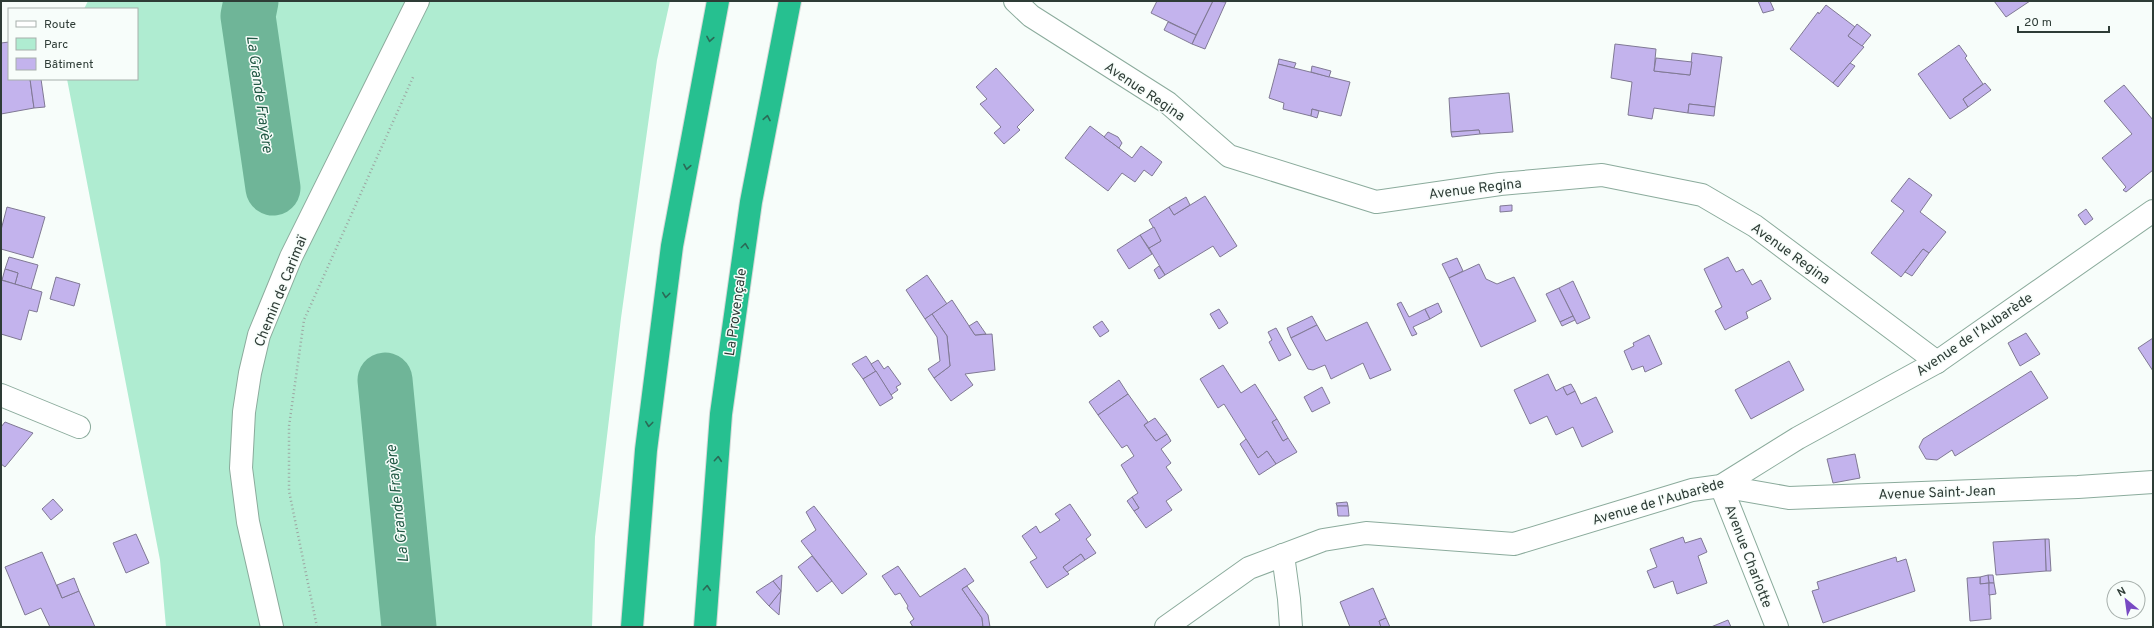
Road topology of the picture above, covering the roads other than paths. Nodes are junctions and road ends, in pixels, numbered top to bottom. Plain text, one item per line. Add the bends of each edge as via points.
1 (418, 1) edge
2 (718, 1) edge
3 (790, 1) edge
4 (1015, 1) edge
5 (2153, 211) edge
6 (1937, 362) junction
7 (1, 395) edge
8 (79, 427) dead end
9 (2153, 482) edge
10 (1721, 486) junction
11 (1283, 556) junction
12 (272, 627) edge
13 (632, 627) edge
14 (705, 627) edge
15 (1166, 627) edge
16 (1291, 627) edge
17 (1777, 627) edge

1 - 12 street, Chemin de Carimaï via 291,257 260,335 250,373 243,419 241,468 248,522
2 -> 13 highway via 672,246 646,450
14 -> 3 highway, La Provençale via 721,414 751,202
4 - 6 street, Avenue Regina via 1031,16 1168,103 1229,156 1376,202 1500,184 1602,175 1702,195 1755,226
5 - 6 street, Avenue de l'Aubarède
6 - 10 street, Avenue de l'Aubarède via 1798,438
7 - 8 street
9 - 10 street, Avenue Saint-Jean via 1789,498
10 - 11 street, Avenue de l'Aubarède via 1692,490 1514,544 1366,533 1323,540
10 - 17 street, Avenue Charlotte
11 - 15 street, Avenue de l'Aubarède via 1249,568
11 - 16 street

